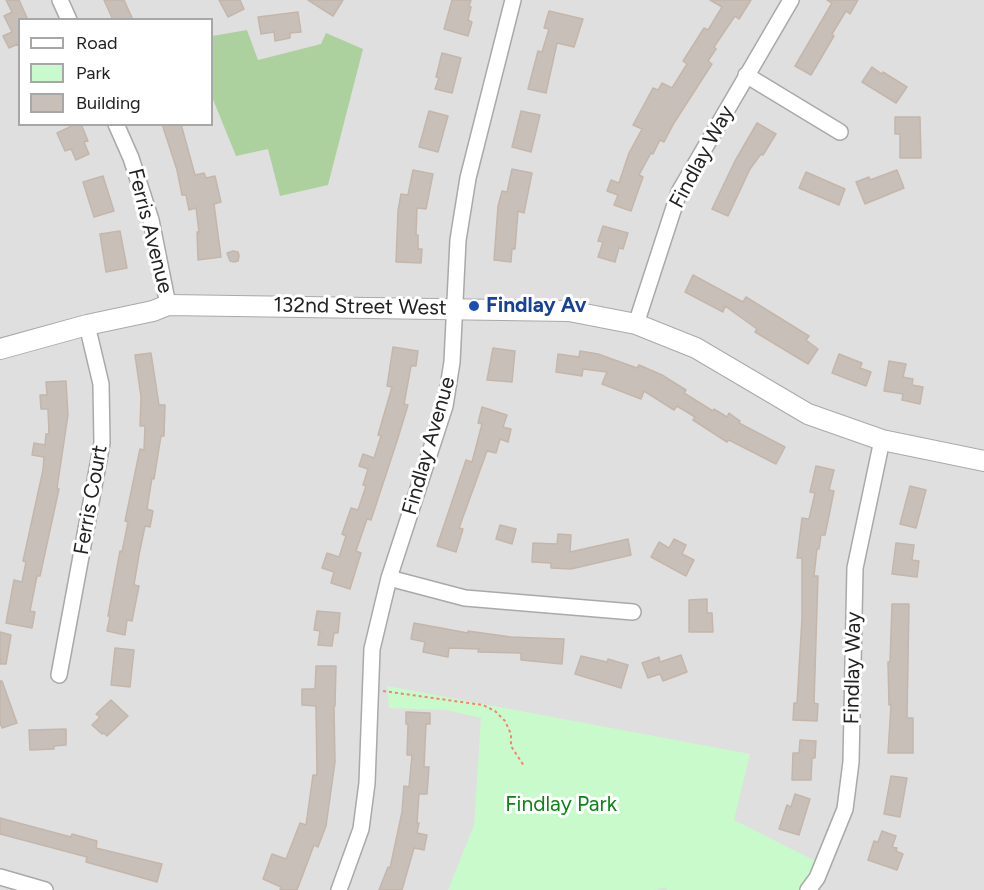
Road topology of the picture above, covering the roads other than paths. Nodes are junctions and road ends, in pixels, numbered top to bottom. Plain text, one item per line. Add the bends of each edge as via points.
1 (60, 0) edge
2 (513, 0) edge
3 (791, 0) edge
4 (68, 18) edge
5 (746, 75) junction
6 (117, 126) edge
7 (840, 132) dead end
8 (168, 305) junction
9 (454, 309) junction
10 (636, 324) junction
11 (87, 325) junction
12 (0, 349) edge
13 (882, 440) junction
14 (984, 461) edge
15 (389, 578) junction
16 (633, 612) dead end
17 (58, 675) dead end
18 (0, 877) edge
19 (45, 890) edge
20 (339, 890) edge
21 (808, 890) edge

1 - 4 street
2 - 9 street, Findlay Avenue via 468,178 458,240
3 - 5 street, Findlay Way
5 - 7 street
5 - 10 street, Findlay Way via 679,192
6 - 8 street, Ferris Avenue via 151,220
8 - 9 street, 132nd Street West
8 - 11 street, 132nd Street West
9 - 10 street, 132nd Street West via 569,311
9 - 15 street, Findlay Avenue via 445,406
10 - 13 street, 132nd Street West via 696,348 808,414
11 - 12 street, 132nd Street West
11 - 17 street, Ferris Court via 101,384 102,443
13 - 14 street, 132nd Street West
13 - 21 street, Findlay Way via 855,568 851,762 845,809 818,878
15 - 16 street via 465,598
15 - 20 street, Findlay Avenue via 372,649 367,783 361,829
18 - 19 street

